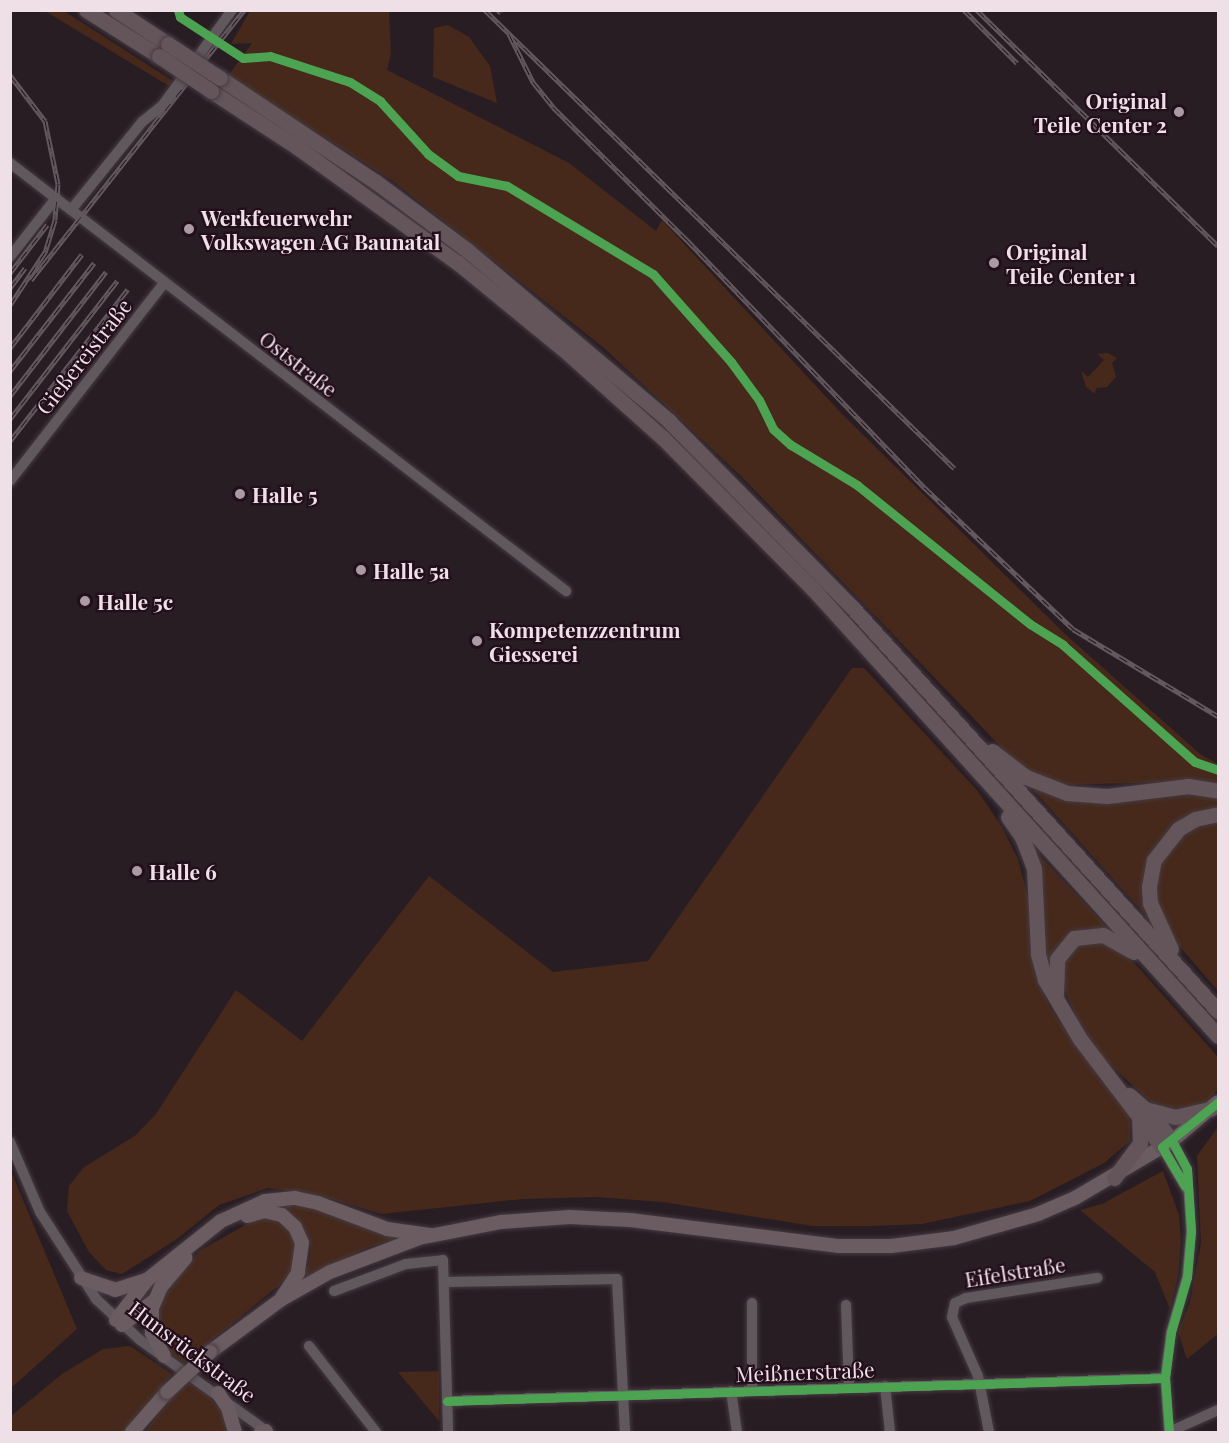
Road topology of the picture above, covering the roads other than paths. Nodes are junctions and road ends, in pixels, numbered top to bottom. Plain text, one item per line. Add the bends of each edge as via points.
1 (87, 10) edge
2 (116, 10) edge
3 (232, 10) edge
4 (164, 50) junction
5 (216, 84) junction
6 (10, 163) edge
7 (56, 198) junction
8 (72, 210) junction
9 (10, 257) edge
10 (164, 283) junction
11 (10, 482) edge
12 (567, 591) dead end
13 (952, 718) junction
14 (1218, 791) edge
15 (1001, 795) junction
16 (1218, 814) edge
17 (1161, 973) junction
18 (1188, 977) junction
19 (1058, 1003) junction
20 (1218, 1011) edge
21 (1218, 1036) edge
22 (1214, 1106) edge
23 (1142, 1114) junction
24 (10, 1142) edge
25 (1167, 1144) junction
26 (1114, 1178) junction
27 (432, 1236) junction
28 (81, 1278) junction
29 (1097, 1278) dead end
30 (147, 1280) junction
31 (445, 1282) junction
32 (334, 1291) dead end
33 (282, 1299) junction
34 (153, 1302) junction
35 (752, 1303) dead end
36 (846, 1305) dead end
37 (119, 1323) junction
38 (309, 1346) dead end
39 (164, 1356) junction
40 (1165, 1378) junction
41 (980, 1383) junction
42 (885, 1386) junction
43 (849, 1387) junction
44 (752, 1390) junction
45 (731, 1391) junction
46 (218, 1394) junction
47 (624, 1396) junction
48 (447, 1401) junction
49 (1218, 1410) edge
50 (132, 1432) edge
51 (235, 1432) edge
52 (265, 1432) edge
53 (376, 1432) edge
54 (448, 1432) edge
55 (625, 1432) edge
56 (737, 1432) edge
57 (890, 1432) edge
58 (989, 1432) edge
59 (1169, 1432) edge

1 - 4 highway
2 - 4 highway
3 - 8 street via 162,106 142,122
4 - 5 highway, bridge
5 - 13 highway via 376,182 579,341 759,509
5 - 15 highway via 458,263 571,355 742,515
6 - 7 street, Oststraße
7 - 8 street, Oststraße
7 - 9 street
8 - 10 street, Oststraße
10 - 11 street, Gießereistraße
10 - 12 street, Oststraße
13 - 14 highway via 1014,769 1053,789 1094,796 1188,786
13 - 18 highway
15 - 17 highway
15 - 19 highway via 1034,868 1039,964
16 - 18 highway via 1195,819 1170,836 1158,852 1150,878 1149,896 1156,922
17 - 19 highway via 1110,937 1081,936 1068,943 1057,959 1054,980
17 - 21 highway
18 - 20 highway
19 - 23 highway via 1080,1039
22 - 23 highway via 1175,1117
22 - 25 main road
23 - 25 highway
23 - 26 highway via 1140,1143
24 - 28 street, Hunsrückstraße via 40,1212
25 - 26 main road
25 - 40 street via 1186,1163 1189,1264 1171,1332
26 - 27 main road via 1028,1218 954,1238 891,1246 839,1246 570,1217 501,1222
27 - 30 main road via 387,1229 303,1200 265,1201 221,1221
27 - 33 main road via 330,1272
28 - 30 main road via 115,1290
28 - 37 street, Hunsrückstraße
29 - 41 street, Eifelstraße via 966,1298 955,1303 952,1317 959,1340
30 - 37 main road
31 - 32 street via 443,1260 437,1258 406,1264
31 - 47 street via 617,1279
31 - 48 street
33 - 34 main road via 298,1273 302,1243 295,1227 282,1215 264,1211 225,1227 186,1257
33 - 50 main road, bridge via 210,1352
34 - 37 main road
34 - 39 main road via 152,1333
35 - 44 street, Meißnerstraße
36 - 43 street, Meißnerstraße
37 - 39 street, Hunsrückstraße
38 - 53 street
39 - 46 street, Hunsrückstraße
40 - 41 street, Meißnerstraße
40 - 59 street
41 - 42 street, Meißnerstraße
41 - 58 street
42 - 43 street, Meißnerstraße
42 - 57 street
43 - 44 street, Meißnerstraße
44 - 45 street, Meißnerstraße
45 - 47 street, Meißnerstraße
45 - 56 street
46 - 51 main road via 228,1408
46 - 52 street, Hunsrückstraße
47 - 48 street, Meißnerstraße
47 - 55 street
48 - 54 street
49 - 59 street

